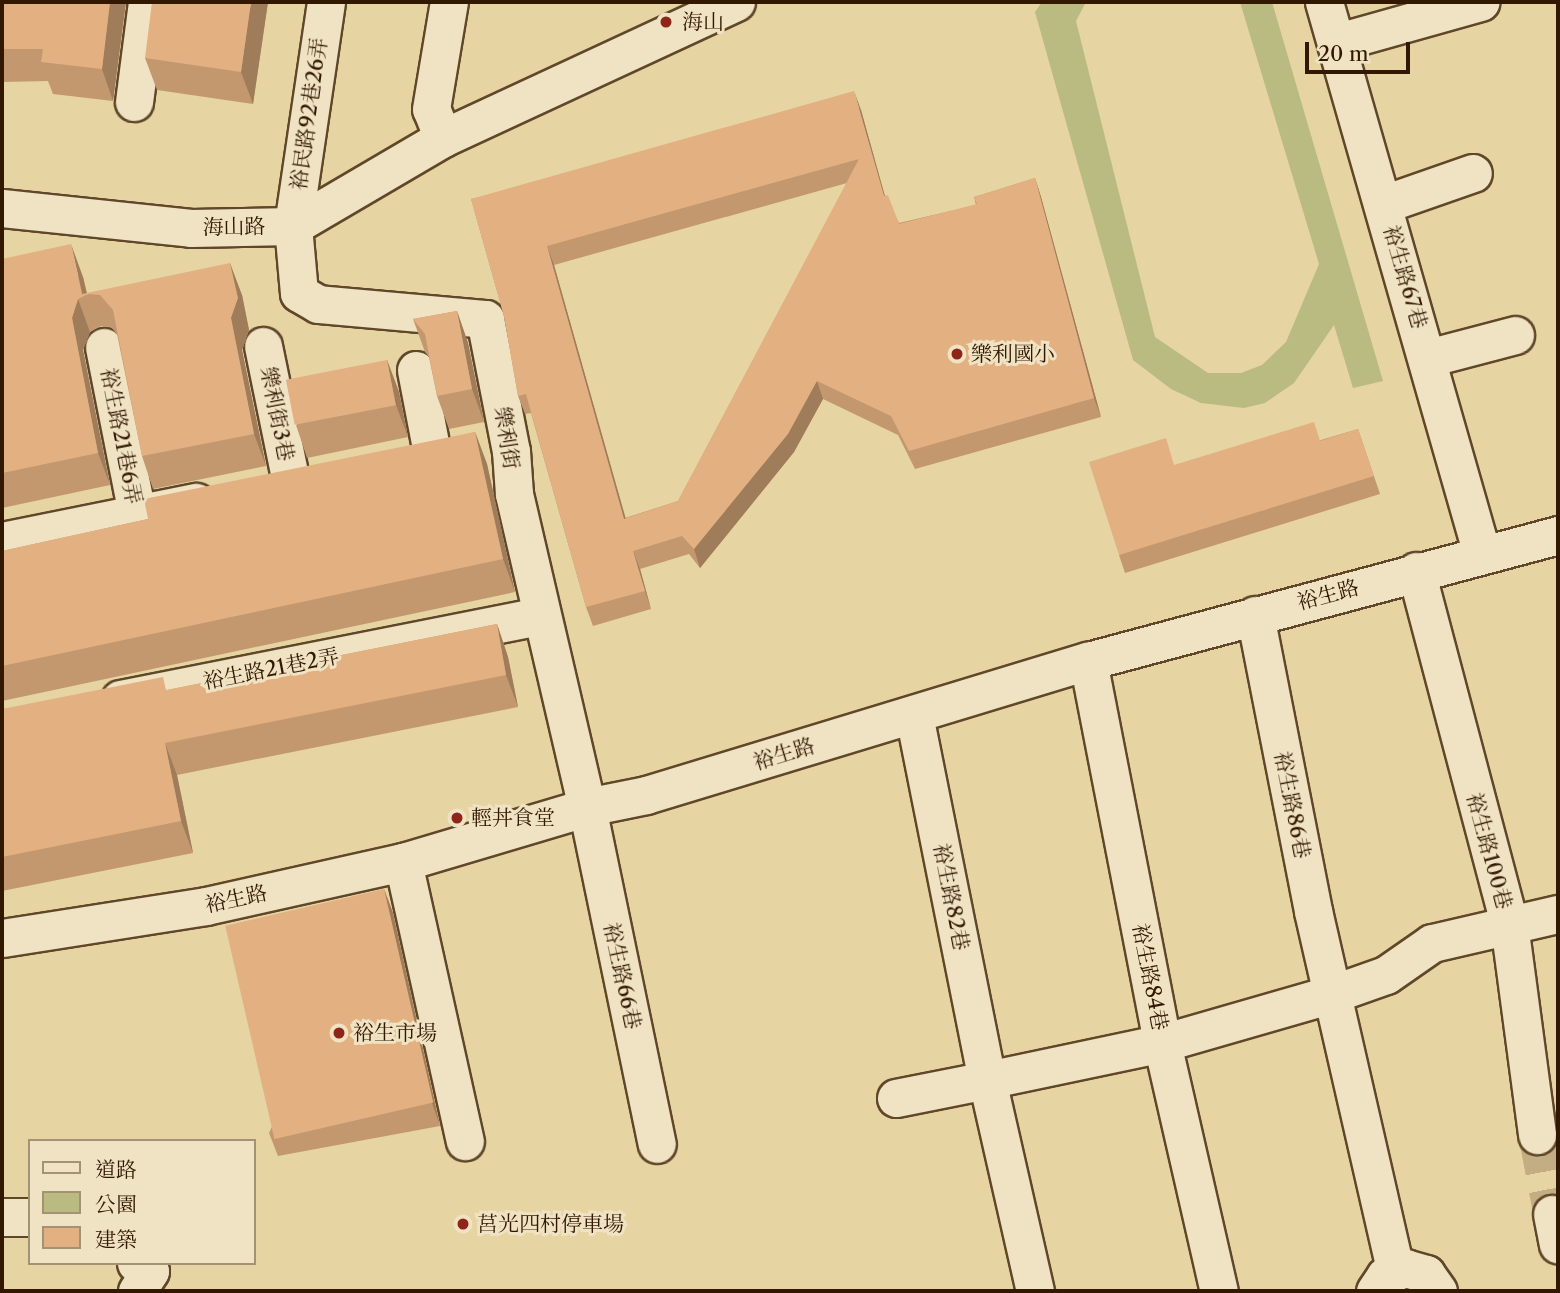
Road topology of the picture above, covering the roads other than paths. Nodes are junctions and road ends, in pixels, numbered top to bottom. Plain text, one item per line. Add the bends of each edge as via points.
1 (147, 2) edge
2 (326, 2) edge
3 (449, 2) edge
4 (736, 2) edge
5 (1324, 2) edge
6 (1480, 2) edge
7 (1338, 42) junction
8 (134, 102) dead end
9 (443, 138) junction
10 (1473, 173) dead end
11 (1384, 204) junction
12 (2, 208) edge
13 (293, 226) junction
14 (1515, 335) dead end
15 (263, 346) dead end
16 (104, 347) dead end
17 (1428, 358) junction
18 (416, 370) edge
19 (509, 438) junction
20 (432, 453) junction
21 (394, 461) edge
22 (329, 474) edge
23 (290, 482) junction
24 (137, 513) junction
25 (1558, 539) edge
26 (2, 541) edge
27 (1482, 554) junction
28 (1416, 571) junction
29 (1255, 615) junction
30 (541, 616) junction
31 (1088, 661) junction
32 (83, 706) edge
33 (914, 715) junction
34 (587, 807) junction
35 (403, 862) junction
36 (1558, 914) edge
37 (1509, 923) junction
38 (2, 938) edge
39 (1332, 994) junction
40 (1163, 1043) junction
41 (987, 1080) junction
42 (896, 1098) dead end
43 (1537, 1135) tunnel mouth
44 (465, 1141) dead end
45 (657, 1144) dead end
46 (2, 1217) edge
47 (28, 1217) edge
48 (1385, 1281) edge
49 (1035, 1291) edge
50 (1220, 1291) edge
51 (1438, 1291) edge

1 - 8 street
2 - 13 street, 裕民路92巷26弄
3 - 9 street via 431,109
4 - 9 street, 海山路
5 - 7 street, 裕生路67巷
6 - 7 street
7 - 11 street, 裕生路67巷
9 - 13 street, 海山路
10 - 11 street
11 - 17 street, 裕生路67巷
12 - 13 street, 海山路 via 191,228
13 - 19 street, 樂利街 via 299,293 318,304 485,319
14 - 17 street
15 - 23 street, 樂利街3巷
16 - 24 street, 裕生路21巷6弄
17 - 27 street, 裕生路67巷
18 - 20 street
19 - 20 street
19 - 30 street, 樂利街 via 514,494
20 - 21 street
22 - 23 street, 樂利街3巷
23 - 24 street, 樂利街3巷
24 - 26 street, 裕生路21巷6弄
25 - 27 street, 裕生路
27 - 28 street, 裕生路
28 - 29 street, 裕生路
28 - 37 street, 裕生路100巷
29 - 31 street, 裕生路
29 - 39 street, 裕生路86巷
30 - 32 street, 裕生路21巷2弄
30 - 34 street, 樂利街
31 - 33 street, 裕生路
31 - 40 street, 裕生路84巷
33 - 34 street, 裕生路 via 646,795
33 - 41 street, 裕生路82巷
34 - 35 street, 裕生路
34 - 45 street, 裕生路66巷
35 - 38 street, 裕生路 via 206,906
35 - 44 street
36 - 37 street
37 - 39 street via 1432,943 1386,975
37 - 43 street, 裕生路100巷
39 - 40 street
39 - 48 street, 裕生路86巷
40 - 41 street
40 - 50 street, 裕生路84巷
41 - 42 street
41 - 49 street, 裕生路82巷
46 - 47 street
48 - 51 street via 1405,1268 1426,1274

